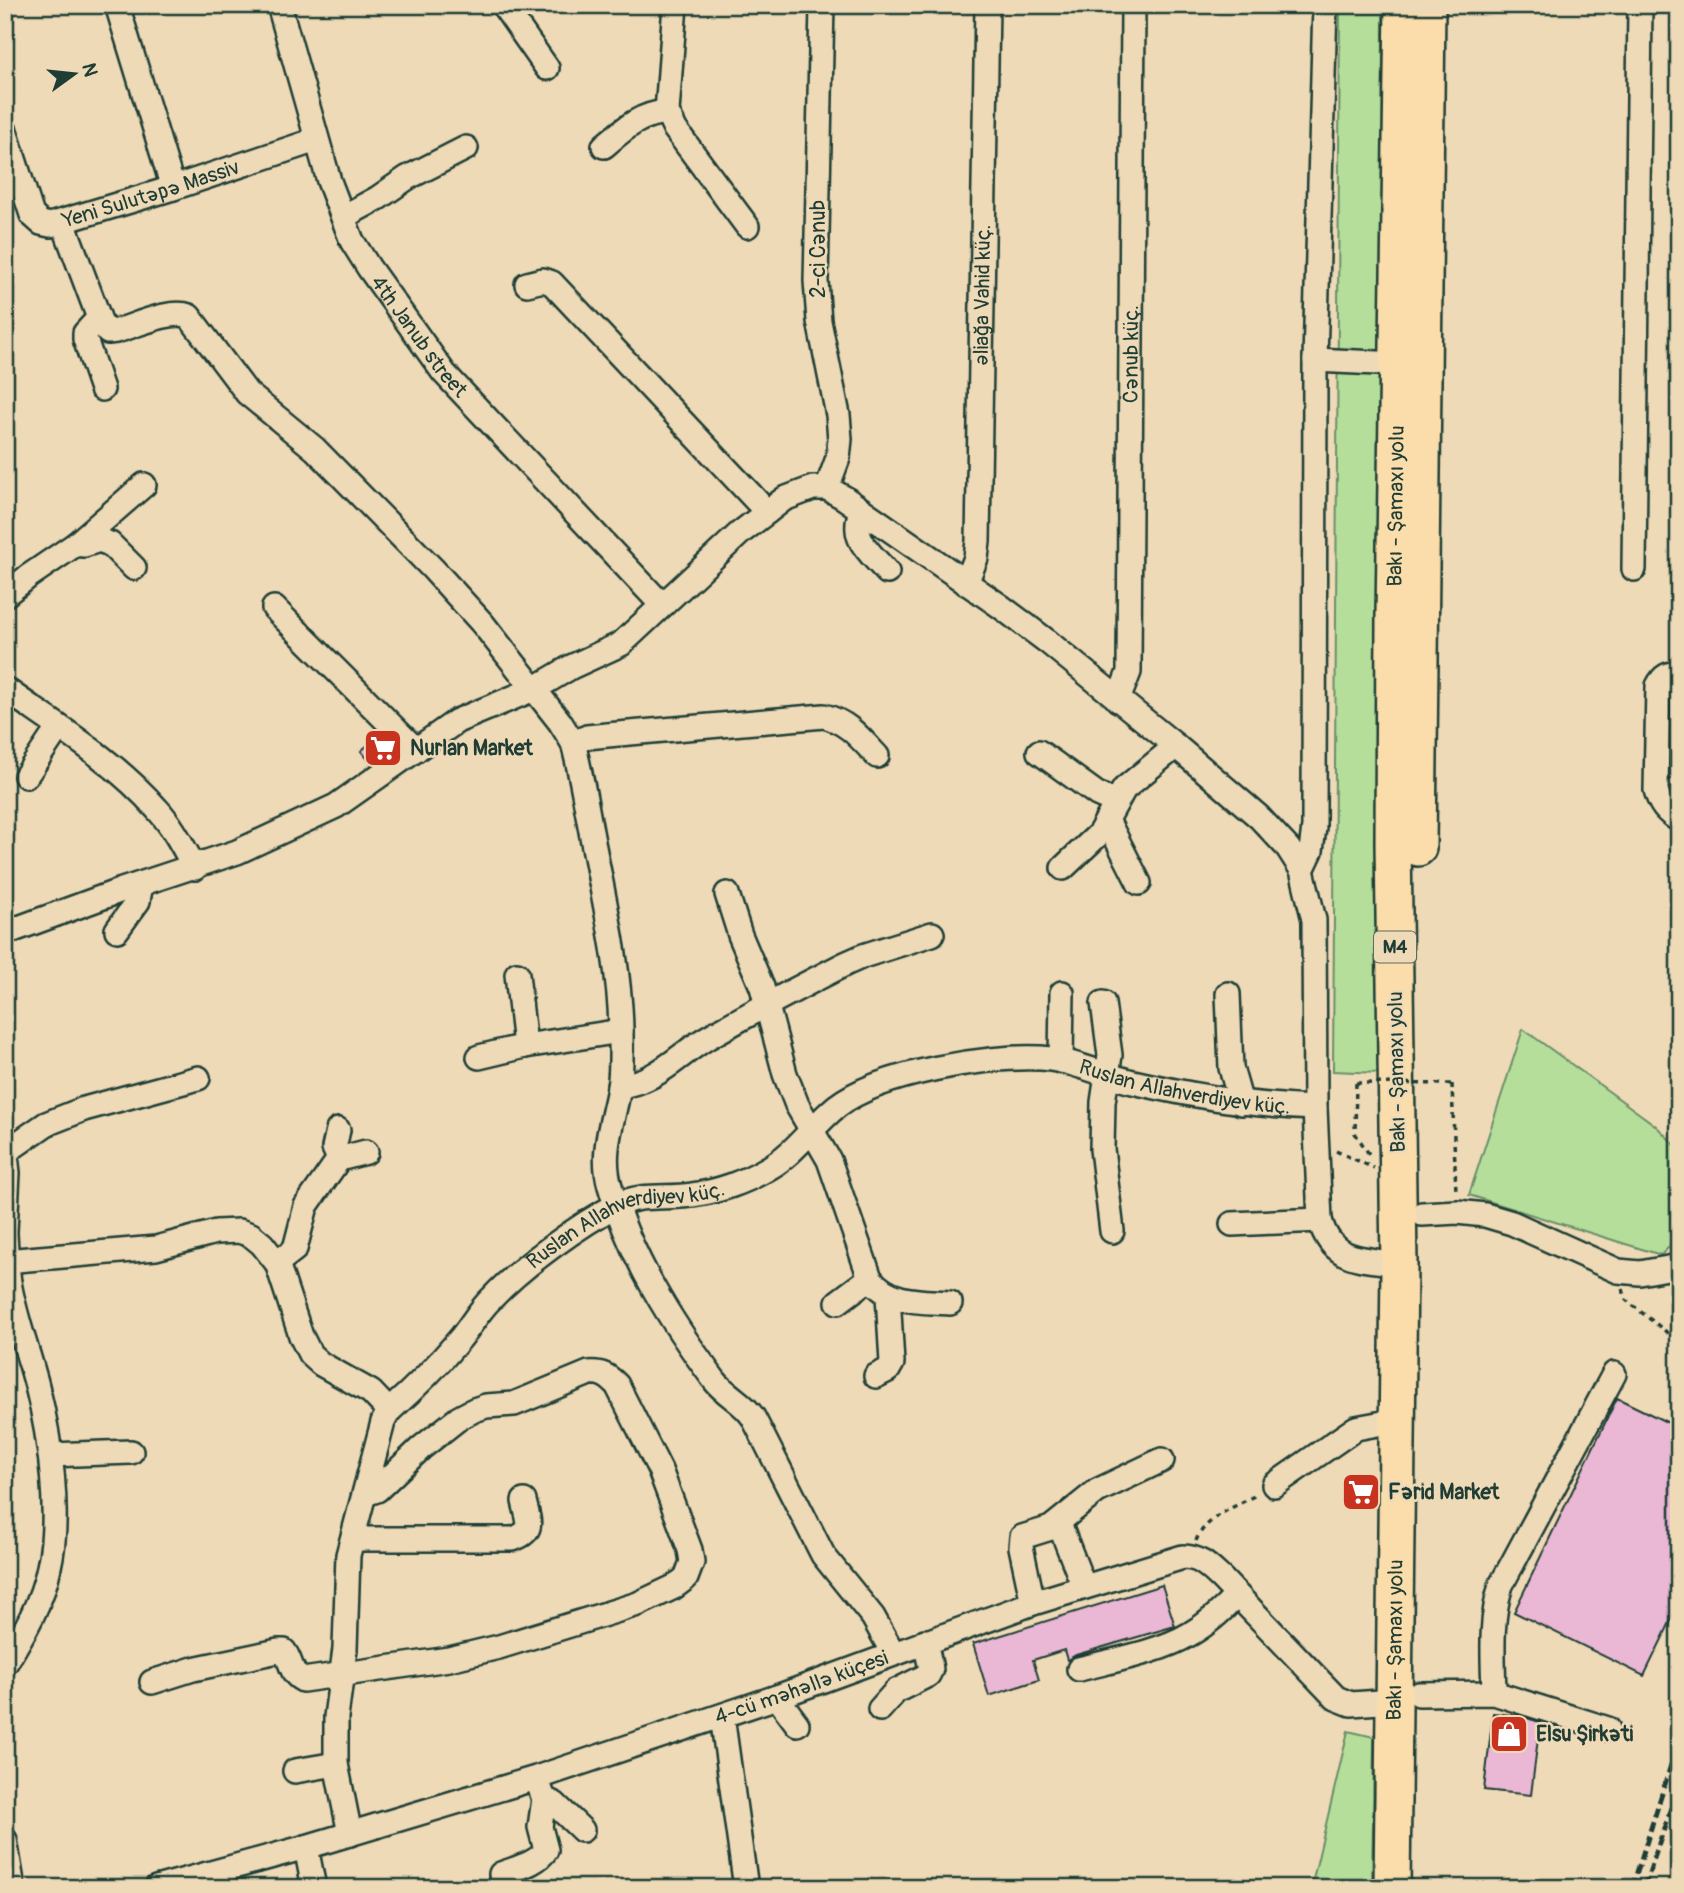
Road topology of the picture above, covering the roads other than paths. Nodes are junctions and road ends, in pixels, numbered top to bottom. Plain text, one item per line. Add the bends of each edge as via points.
1 (117, 5) edge
2 (279, 5) edge
3 (503, 5) edge
4 (675, 5) edge
5 (822, 5) edge
6 (987, 5) edge
7 (1132, 5) edge
8 (1325, 5) edge
9 (1403, 5) edge
10 (1427, 5) edge
11 (1640, 5) edge
12 (547, 68) dead end
13 (667, 112) junction
14 (316, 140) junction
15 (7, 143) edge
16 (604, 146) dead end
17 (466, 148) dead end
18 (173, 188) junction
19 (343, 217) junction
20 (63, 222) junction
21 (747, 226) dead end
22 (527, 284) dead end
23 (98, 319) junction
24 (1315, 360) junction
25 (1398, 364) junction
26 (102, 389) dead end
27 (144, 485) dead end
28 (827, 488) junction
29 (861, 511) junction
30 (767, 512) junction
31 (76, 544) junction
32 (134, 568) dead end
33 (1634, 569) dead end
34 (887, 572) dead end
35 (966, 583) junction
36 (5, 595) edge
37 (662, 605) junction
38 (274, 608) dead end
39 (1679, 674) edge
40 (5, 689) edge
41 (534, 689) junction
42 (1118, 700) junction
43 (59, 727) junction
44 (573, 743) junction
45 (1177, 746) junction
46 (416, 750) junction
47 (1039, 752) dead end
48 (877, 756) dead end
49 (26, 776) dead end
50 (1111, 811) junction
51 (1679, 820) edge
52 (195, 867) junction
53 (1063, 868) dead end
54 (1302, 870) junction
55 (1139, 883) dead end
56 (141, 884) junction
57 (727, 894) dead end
58 (117, 930) dead end
59 (5, 933) edge
60 (932, 934) dead end
61 (517, 974) dead end
62 (1062, 993) dead end
63 (1228, 994) dead end
64 (1103, 1003) dead end
65 (768, 1005) junction
66 (621, 1031) junction
67 (525, 1046) junction
68 (479, 1057) dead end
69 (1061, 1061) junction
70 (1108, 1074) junction
71 (198, 1078) dead end
72 (619, 1086) junction
73 (1241, 1104) junction
74 (1315, 1108) junction
75 (338, 1130) dead end
76 (812, 1132) junction
77 (366, 1152) dead end
78 (339, 1159) junction
79 (6, 1160) edge
80 (617, 1206) junction
81 (1422, 1214) junction
82 (1320, 1220) junction
83 (1233, 1224) dead end
84 (1112, 1231) dead end
85 (5, 1233) edge
86 (6, 1261) edge
87 (277, 1263) junction
88 (1399, 1264) junction
89 (1679, 1266) edge
90 (870, 1278) junction
91 (888, 1295) junction
92 (838, 1302) dead end
93 (950, 1303) dead end
94 (13, 1334) edge
95 (1614, 1374) dead end
96 (876, 1376) dead end
97 (389, 1411) junction
98 (1399, 1420) junction
99 (131, 1452) dead end
100 (50, 1455) junction
101 (1162, 1460) dead end
102 (1274, 1485) road end
103 (365, 1494) junction
104 (524, 1501) dead end
105 (1059, 1523) junction
106 (353, 1539) junction
107 (1084, 1587) junction
108 (1237, 1595) junction
109 (1033, 1603) junction
110 (925, 1641) junction
111 (893, 1653) junction
112 (5, 1664) edge
113 (1079, 1670) dead end
114 (341, 1676) junction
115 (152, 1682) dead end
116 (1494, 1693) junction
117 (778, 1696) junction
118 (1407, 1697) junction
119 (880, 1709) dead end
120 (722, 1716) junction
121 (797, 1724) dead end
122 (1608, 1729) dead end
123 (337, 1764) junction
124 (295, 1771) dead end
125 (540, 1788) junction
126 (582, 1830) dead end
127 (350, 1834) junction
128 (5, 1840) edge
129 (306, 1847) junction
130 (501, 1874) dead end
131 (13, 1888) edge
132 (156, 1888) edge
133 (314, 1888) edge
134 (746, 1888) edge
135 (1392, 1888) edge
136 (1416, 1888) edge

1 - 18 street
2 - 14 street, 4th Janub street
3 - 12 street
4 - 13 street
5 - 28 street, 2-ci Cənub via 816,281 840,439
6 - 35 street, Əliağa Vahid küç. via 978,541
7 - 42 street, Cənub küç. via 1129,672
8 - 24 street
9 - 25 highway, Bakı - Şamaxı yolu / M4
10 - 81 highway, Bakı - Şamaxı yolu / M4 via 1418,845
11 - 33 street
13 - 16 street via 637,119
13 - 21 street
14 - 18 street, Yeni Sulutəpə Massiv
14 - 19 street, 4th Janub street
15 - 20 street, Yeni Sulutəpə Massiv via 32,215 41,223
17 - 19 street
18 - 20 street, Yeni Sulutəpə Massiv
19 - 37 street, 4th Janub street via 369,268 444,373
20 - 23 street
22 - 30 street via 552,283
23 - 26 street via 85,339
23 - 41 street via 108,331 116,331 170,315 188,316 247,393 315,449 433,569
24 - 25 street
24 - 54 street via 1314,827 1311,851
25 - 88 highway, Bakı - Şamaxı yolu / M4 via 1394,843
27 - 31 street
28 - 29 street
28 - 30 street via 798,492
29 - 34 street via 856,532
29 - 35 street
30 - 37 street
31 - 32 street via 99,540 110,544
31 - 36 street
35 - 42 street
37 - 41 street via 621,644
38 - 46 street
39 - 51 street via 1662,677 1658,686 1656,790 1659,803
40 - 43 street
41 - 44 street
41 - 46 street via 457,721
42 - 45 street
43 - 49 street
43 - 52 street via 114,768 158,809
44 - 48 street via 587,737 824,716 850,727
44 - 66 street via 611,933
45 - 50 street via 1124,789
45 - 54 street via 1259,817
46 - 52 street via 336,806
47 - 50 street via 1097,794
50 - 53 street via 1099,834
50 - 55 street
52 - 56 street
54 - 74 street via 1314,920
56 - 58 street via 138,901
56 - 59 street
57 - 65 street
60 - 65 street via 863,956
61 - 67 street
62 - 69 street
63 - 73 street via 1231,1068
64 - 70 street via 1109,1036
65 - 72 street via 708,1037 650,1079
65 - 76 street via 785,1074
66 - 67 street
66 - 72 street
67 - 68 street
69 - 70 street, Ruslan Allahverdiyev küç.
69 - 76 street, Ruslan Allahverdiyev küç. via 989,1060 893,1080 846,1100
70 - 73 street, Ruslan Allahverdiyev küç.
70 - 84 street via 1102,1149
71 - 79 street via 84,1109 47,1124
72 - 80 street via 606,1143
73 - 74 street, Ruslan Allahverdiyev küç.
74 - 82 street
75 - 78 street via 334,1148
76 - 80 street, Ruslan Allahverdiyev küç. via 766,1170 744,1180 692,1195 632,1198
76 - 90 street via 841,1190
77 - 78 street
78 - 87 street via 306,1206 295,1249
79 - 85 street
80 - 97 street, Ruslan Allahverdiyev küç. via 557,1244 504,1286
80 - 111 street via 640,1264 672,1317 720,1387 753,1417 823,1555 873,1617
81 - 89 street via 1485,1215 1618,1271 1640,1273
81 - 118 highway, Bakı - Şamaxı yolu / M4
82 - 83 street
82 - 88 street via 1324,1235 1341,1253
85 - 86 street
86 - 87 street via 156,1248 216,1232 239,1231 262,1244
86 - 94 street
87 - 97 street via 310,1354 371,1392
88 - 98 highway, Bakı - Şamaxı yolu / M4
90 - 91 street
90 - 92 street
91 - 93 street
91 - 96 street via 892,1363
94 - 100 street via 46,1424
95 - 116 street via 1501,1584 1493,1609
97 - 103 street, Ruslan Allahverdiyev küç. via 376,1443
98 - 102 street via 1356,1427
98 - 118 highway, Bakı - Şamaxı yolu / M4
99 - 100 street
100 - 112 street via 50,1566 32,1619
101 - 105 street via 1097,1491
103 - 106 street, Ruslan Allahverdiyev küç.
103 - 114 street via 377,1490 421,1448 474,1410 514,1404 599,1373 617,1385 660,1470 692,1562 686,1578 638,1604 499,1647
104 - 106 street via 528,1531 513,1539
105 - 107 street
105 - 109 street via 1022,1537 1020,1548
106 - 114 street, Ruslan Allahverdiyev küç. via 346,1572
107 - 108 street, 4-cü məhəllə küçesi via 1166,1560 1192,1557 1207,1565
107 - 109 street, 4-cü məhəllə küçesi
108 - 113 street via 1190,1635
108 - 118 street via 1336,1698 1351,1704
109 - 110 street, 4-cü məhəllə küçesi
110 - 111 street, 4-cü məhəllə küçesi
110 - 119 street via 931,1669 928,1675 896,1691
111 - 117 street, 4-cü məhəllə küçesi
114 - 115 street via 303,1680 293,1673 284,1651 278,1651
114 - 123 street, Ruslan Allahverdiyev küç. via 335,1717
116 - 118 street
116 - 122 street
117 - 120 street, 4-cü məhəllə küçesi
117 - 121 street
118 - 135 highway, Bakı - Şamaxı yolu / M4
118 - 136 highway, Bakı - Şamaxı yolu / M4
120 - 125 street, 4-cü məhəllə küçesi
120 - 134 street
123 - 124 street
123 - 127 street, Ruslan Allahverdiyev küç.
125 - 126 street
125 - 127 street, 4-cü məhəllə küçesi
125 - 130 street via 540,1827 546,1850 529,1864
127 - 129 street, 4-cü məhəllə küçesi
128 - 131 street
129 - 132 street, 4-cü məhəllə küçesi
129 - 133 street

